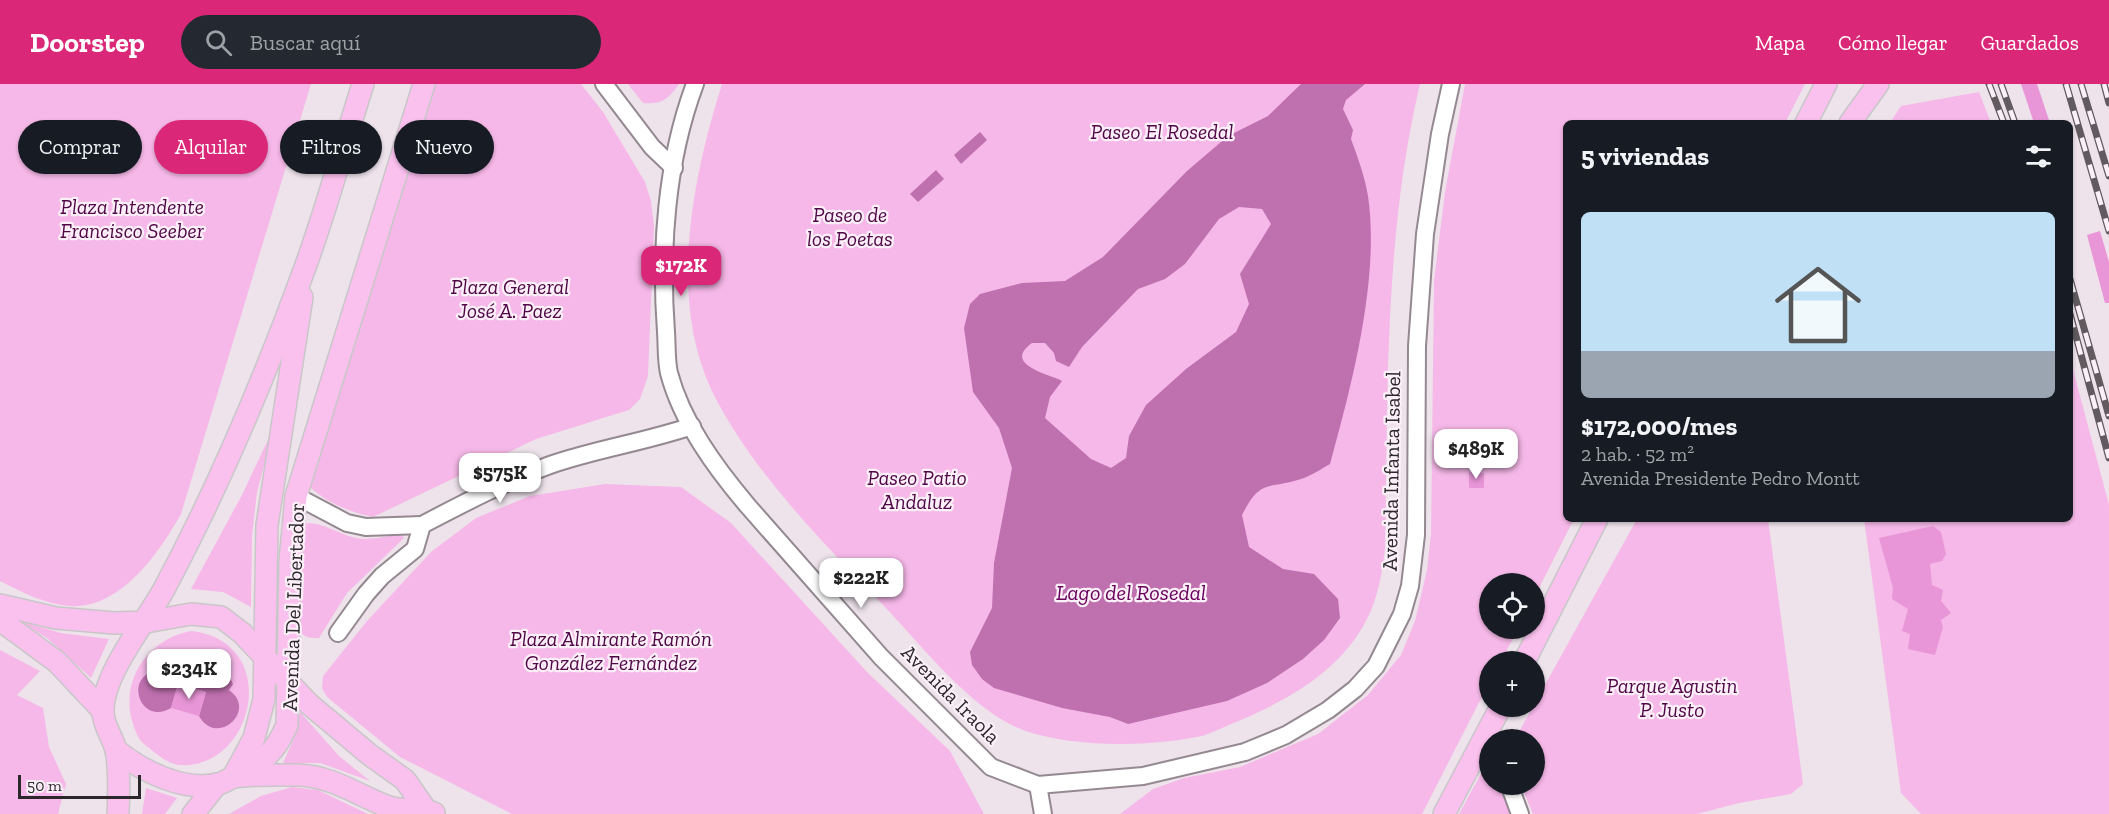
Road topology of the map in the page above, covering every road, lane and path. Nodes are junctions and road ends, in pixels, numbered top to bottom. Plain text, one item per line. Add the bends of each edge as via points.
1 (363, 84) edge
2 (424, 84) edge
3 (604, 84) edge
4 (695, 84) edge
5 (1451, 84) edge
6 (1826, 84) edge
7 (1878, 84) edge
8 (1808, 120) edge
9 (1852, 120) edge
10 (674, 168) junction
11 (308, 261) junction
12 (692, 426) junction
13 (296, 496) junction
14 (1595, 522) edge
15 (422, 525) junction
16 (0, 605) edge
17 (0, 620) edge
18 (146, 622) junction
19 (338, 633) dead end
20 (1530, 651) edge
21 (264, 658) junction
22 (290, 684) junction
23 (103, 711) junction
24 (116, 750) junction
25 (1479, 755) edge
26 (225, 781) junction
27 (1038, 786) junction
28 (1513, 795) edge
29 (431, 812) edge
30 (118, 814) edge
31 (193, 814) edge
32 (1043, 814) edge
33 (1444, 814) edge
34 (1520, 814) edge

1 - 11 main road, Avenida Del Libertador
2 - 13 main road, Avenida Del Libertador
3 - 10 street via 638,130
4 - 10 street, Avenida Iraola
5 - 27 street, Avenida Infanta Isabel via 1422,264 1417,346 1415,561 1402,614 1388,647 1376,666 1328,710 1286,735 1245,752 1143,776
6 - 8 main road
7 - 9 main road
10 - 12 street, Avenida Iraola via 665,241 665,317 669,372
11 - 18 main road, Avenida Del Libertador via 210,504
11 - 21 main road, Avenida Del Libertador via 267,525
12 - 15 street via 553,464 494,488
12 - 27 street, Avenida Iraola via 721,475 919,696 991,767
13 - 15 street via 356,525
13 - 22 main road, Avenida Del Libertador via 290,561
14 - 20 main road
15 - 19 street via 415,549 376,582
16 - 18 main road via 56,618
17 - 23 main road via 57,662
18 - 21 main road via 190,614 221,617
18 - 23 main road, Avenida Del Libertador via 123,652 111,678
21 - 22 main road
21 - 26 main road, Avenida Del Libertador via 264,699 254,738
22 - 26 main road, Avenida Del Libertador via 287,725 278,746 268,757
22 - 29 main road via 370,755 405,780
23 - 24 main road
24 - 26 main road via 135,765 182,783
24 - 30 main road
25 - 33 main road
26 - 29 main road via 303,775 335,783 392,808
26 - 31 main road, Avenida Del Libertador
27 - 32 street
28 - 34 street

